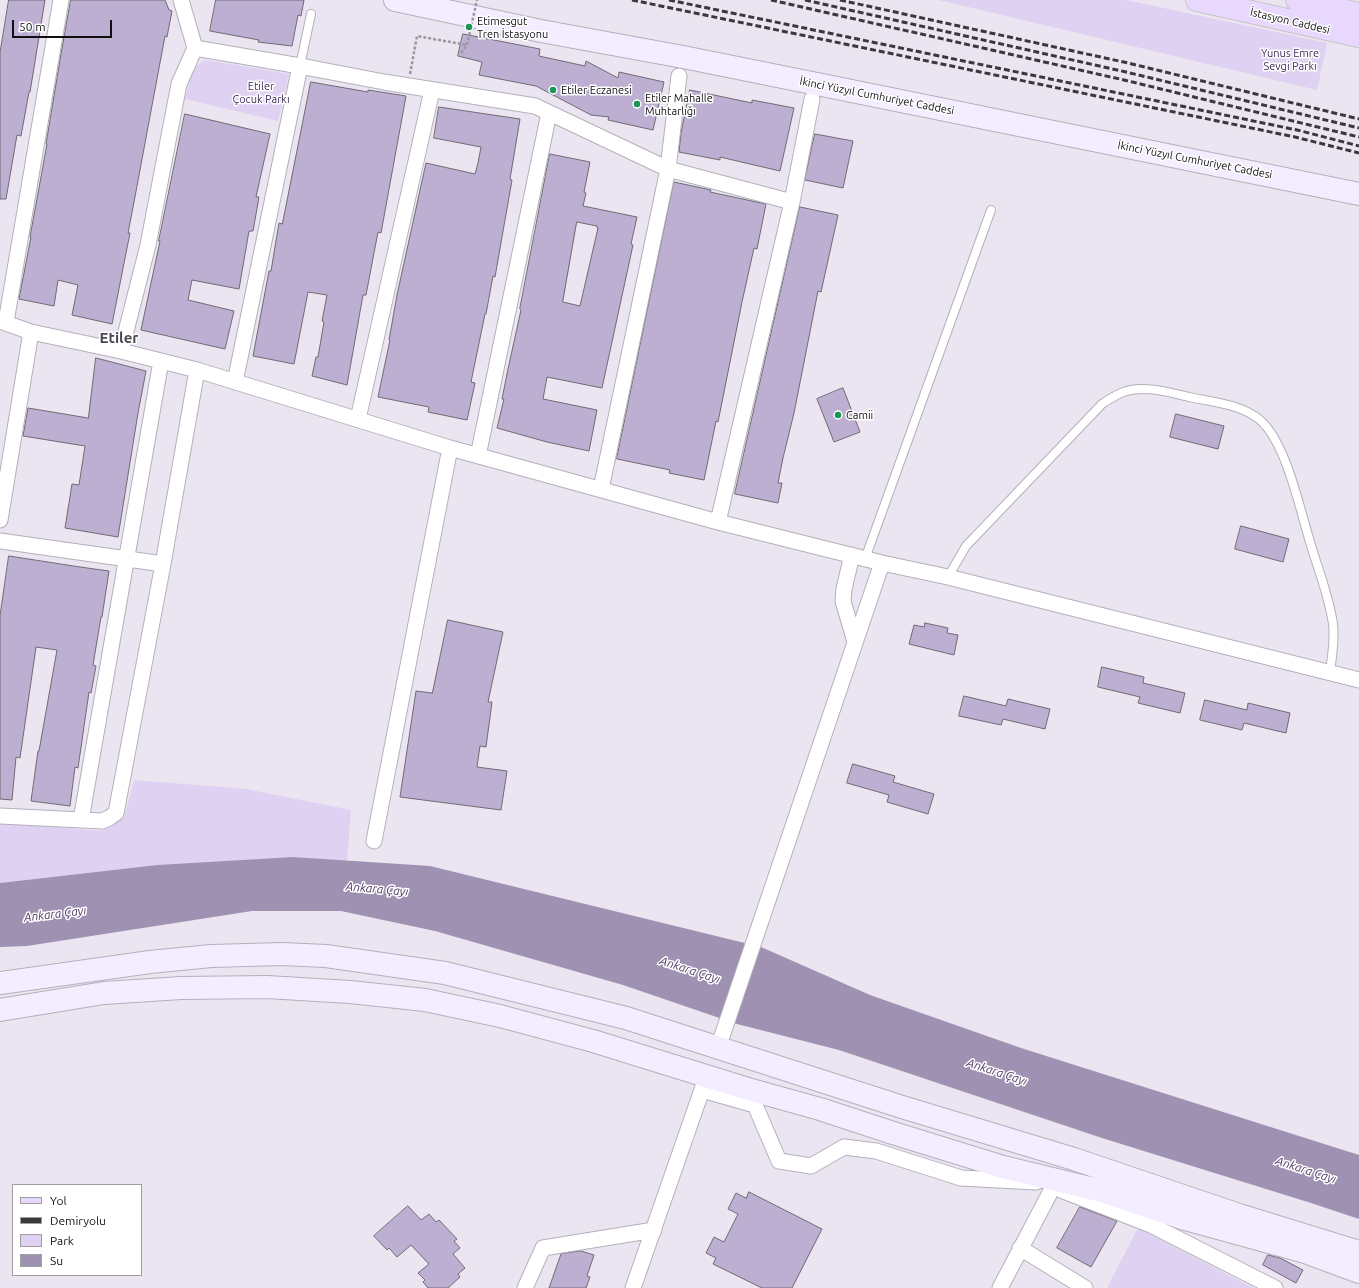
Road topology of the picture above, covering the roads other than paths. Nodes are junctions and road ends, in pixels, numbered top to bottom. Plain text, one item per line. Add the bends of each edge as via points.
1 (61, 0) edge
2 (182, 0) edge
3 (395, 0) edge
4 (1197, 0) edge
5 (1297, 0) edge
6 (311, 14) dead end
7 (1359, 14) edge
8 (1359, 36) edge
9 (195, 48) junction
10 (300, 66) junction
11 (679, 76) dead end
12 (432, 90) junction
13 (812, 99) dead end
14 (549, 113) junction
15 (668, 169) junction
16 (1359, 194) edge
17 (792, 202) junction
18 (991, 210) dead end
19 (3, 322) edge
20 (31, 332) junction
21 (121, 351) junction
22 (161, 361) junction
23 (197, 370) junction
24 (235, 382) junction
25 (358, 419) junction
26 (450, 448) junction
27 (478, 456) junction
28 (601, 490) junction
29 (0, 520) edge
30 (718, 522) junction
31 (0, 541) edge
32 (859, 557) junction
33 (126, 558) junction
34 (882, 563) junction
35 (163, 564) junction
36 (948, 577) junction
37 (855, 642) junction
38 (1330, 672) junction
39 (1359, 680) edge
40 (0, 816) edge
41 (81, 820) junction
42 (374, 841) dead end
43 (0, 983) edge
44 (0, 1010) edge
45 (718, 1048) junction
46 (705, 1083) junction
47 (1053, 1186) junction
48 (654, 1230) junction
49 (1020, 1248) junction
50 (1359, 1252) edge
51 (1359, 1272) edge
52 (525, 1288) edge
53 (633, 1288) edge
54 (1000, 1288) edge
55 (1085, 1288) edge
56 (1275, 1288) edge

1 - 19 street
2 - 9 street
3 - 16 main road, İkinci Yüzyıl Cumhuriyet Caddesi
4 - 8 main road, İstasyon Caddesi
5 - 7 main road, İstasyon Caddesi
6 - 10 lane
9 - 10 street
9 - 21 street via 179,84 148,245
10 - 12 street
10 - 24 street
11 - 15 street
12 - 14 street via 535,106
12 - 25 street
13 - 17 street
14 - 15 street
14 - 27 street
15 - 17 street
15 - 28 street
17 - 30 street
18 - 32 lane
19 - 20 street
20 - 21 street
20 - 29 street
21 - 22 street
22 - 23 street
22 - 33 street
23 - 24 street
23 - 35 street
24 - 25 street
25 - 26 street
26 - 27 street
26 - 42 street
27 - 28 street
28 - 30 street
30 - 32 street
31 - 33 street
32 - 34 street
32 - 37 street via 844,589 843,601
33 - 35 street
33 - 41 street
34 - 36 street
34 - 37 street
35 - 41 street via 116,813 106,820
36 - 38 street
36 - 38 lane via 966,546 1102,404 1121,393 1135,389 1155,390 1244,410 1260,420 1271,433 1287,467 1328,598 1334,646
37 - 45 street
38 - 39 street
40 - 41 street
43 - 45 main road via 211,956 326,956 445,973 626,1018
44 - 46 main road via 104,993 181,988 267,987 350,992 425,1000 500,1016 593,1041
45 - 46 main road
45 - 50 main road via 1074,1159
46 - 47 street via 755,1105 779,1161 811,1166 844,1147 876,1151 961,1178 1042,1183
46 - 48 street
46 - 51 main road via 820,1109 1003,1167 1102,1191 1185,1219 1305,1252
47 - 49 street
47 - 56 street via 1151,1225
48 - 52 street via 543,1248
48 - 53 street
49 - 54 street
49 - 55 street

